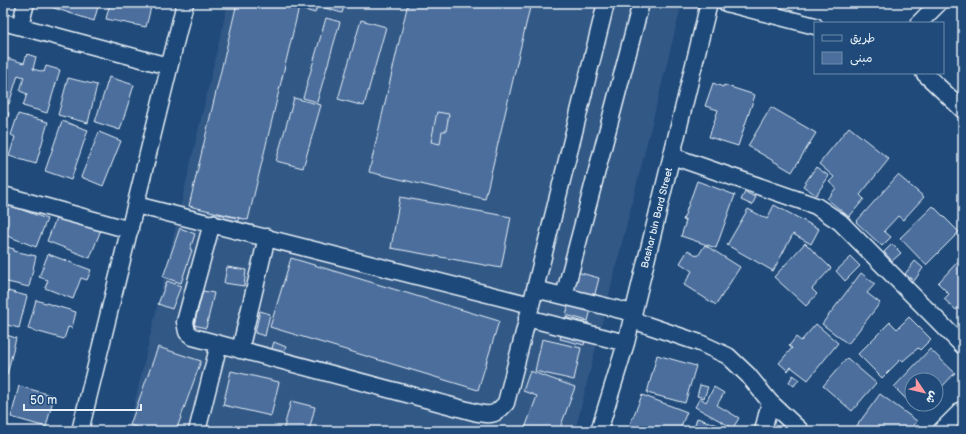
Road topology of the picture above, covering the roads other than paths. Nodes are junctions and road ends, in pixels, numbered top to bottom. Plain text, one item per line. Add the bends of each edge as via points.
1 (26, 3) edge
2 (185, 3) edge
3 (606, 3) edge
4 (641, 3) edge
5 (709, 3) edge
6 (726, 3) edge
7 (939, 3) edge
8 (3, 22) edge
9 (919, 22) edge
10 (20, 26) junction
11 (814, 26) edge
12 (168, 66) junction
13 (925, 74) edge
14 (963, 110) edge
15 (672, 156) junction
16 (3, 195) edge
17 (136, 205) junction
18 (212, 223) junction
19 (130, 230) junction
20 (267, 237) junction
21 (535, 289) junction
22 (564, 296) junction
23 (529, 312) junction
24 (633, 317) junction
25 (626, 343) junction
26 (219, 344) junction
27 (963, 346) edge
28 (240, 350) junction
29 (770, 402) junction
30 (963, 409) edge
31 (80, 431) edge
32 (197, 431) edge
33 (598, 431) edge
34 (763, 431) edge
35 (801, 431) edge
36 (941, 431) edge

1 - 10 street
2 - 12 street
3 - 21 street
4 - 22 street
5 - 15 street, Bashar bin Bard Street
6 - 11 street
7 - 9 street
8 - 10 street
10 - 12 street
12 - 17 street
13 - 14 street
15 - 24 street, Bashar bin Bard Street
15 - 27 street via 816,206 840,222
16 - 19 street
17 - 18 street
17 - 19 street
18 - 20 street
18 - 26 street via 185,322 187,332 193,337
19 - 31 street
20 - 23 street
20 - 28 street
21 - 22 street
21 - 23 street
22 - 24 street
23 - 25 street
23 - 28 street via 506,402 499,412 489,415
24 - 25 street, Bashar bin Bard Street
24 - 29 street via 728,356
25 - 33 street, Bashar bin Bard Street
26 - 28 street
26 - 32 street
29 - 34 street
29 - 35 street
30 - 36 street

